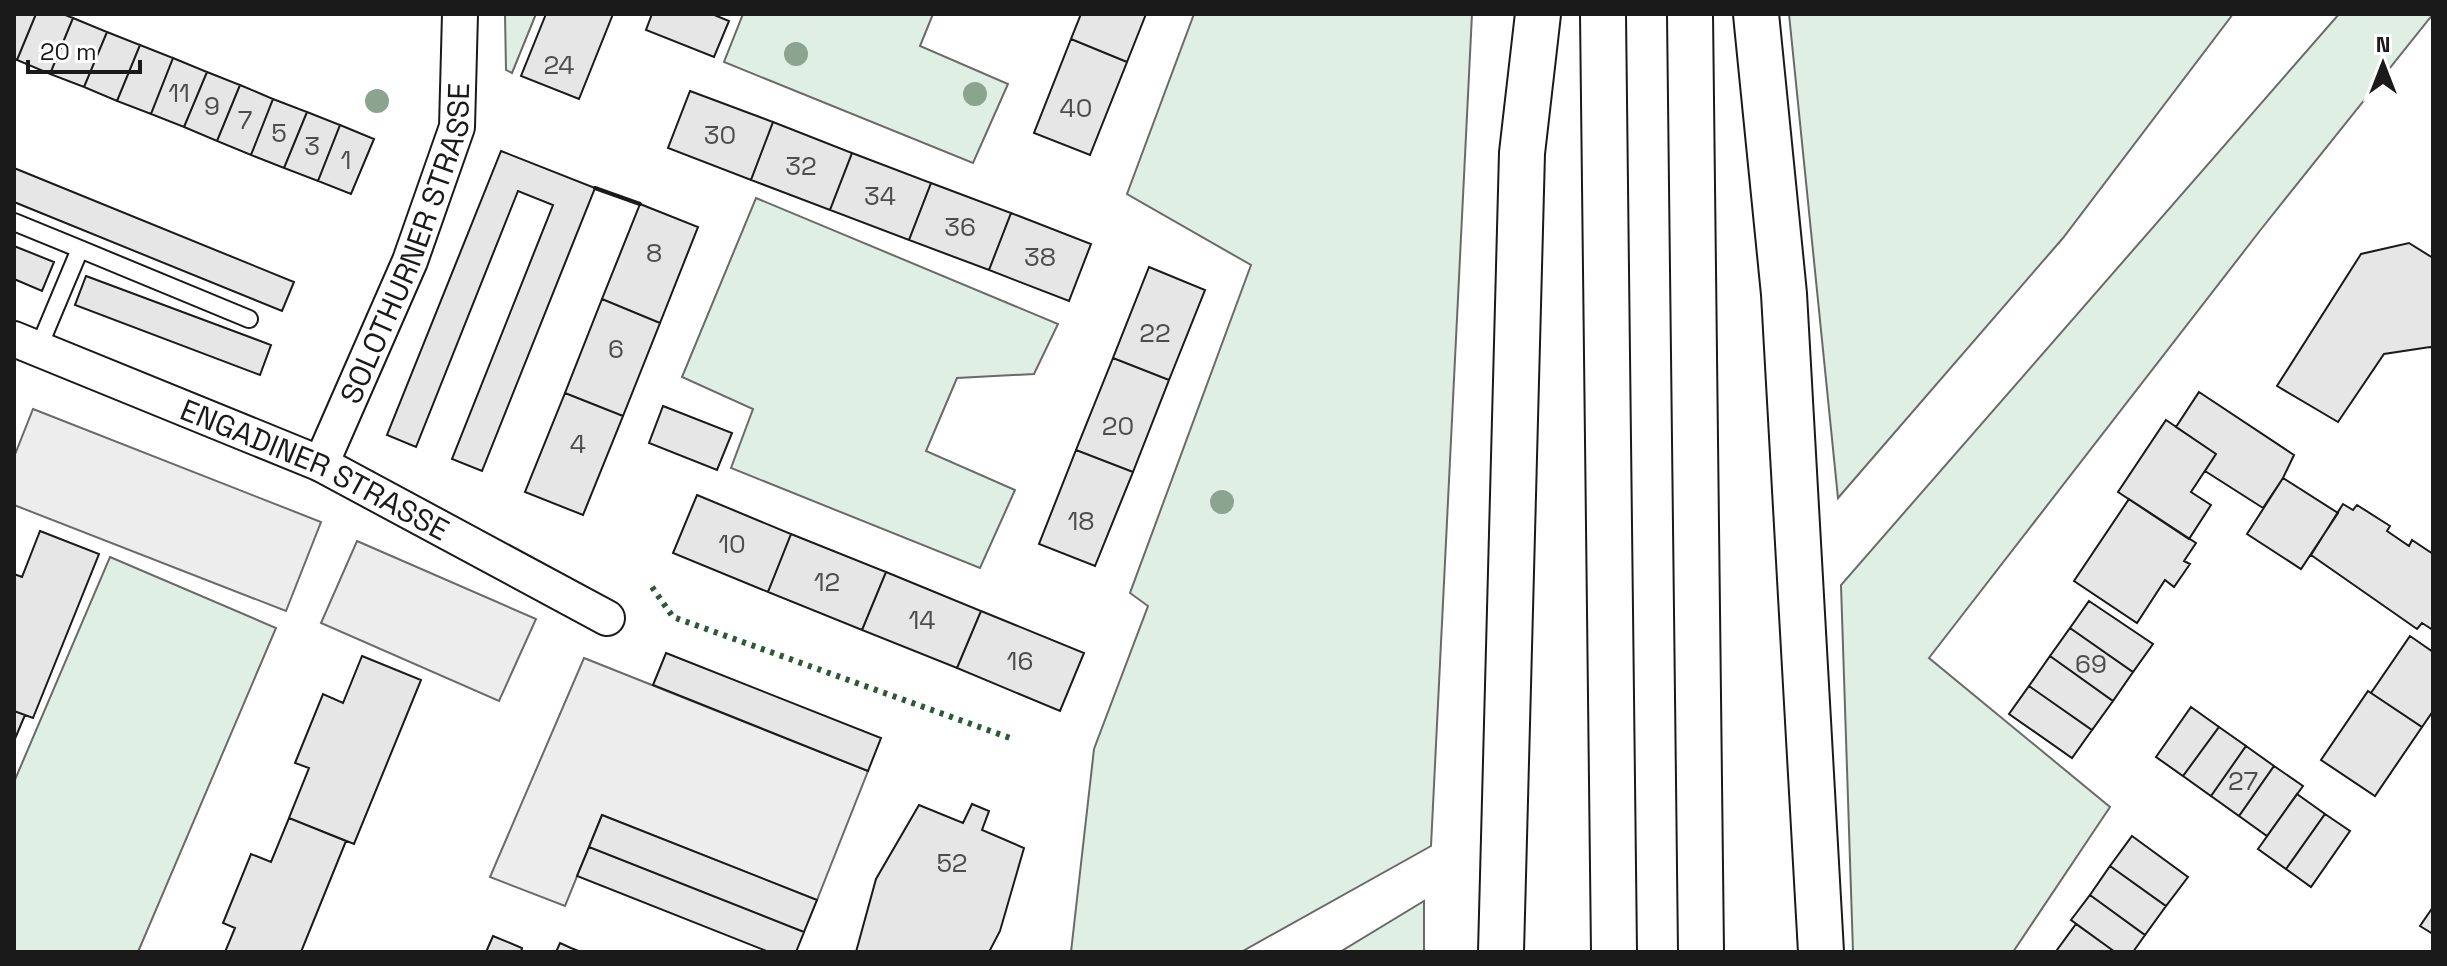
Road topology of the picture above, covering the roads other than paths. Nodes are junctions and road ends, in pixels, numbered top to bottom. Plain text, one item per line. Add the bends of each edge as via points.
1 (460, 14) edge
2 (1538, 14) edge
3 (1603, 14) edge
4 (1690, 14) edge
5 (1756, 14) edge
6 (14, 222) edge
7 (80, 249) junction
8 (249, 319) dead end
9 (26, 344) edge
10 (321, 464) junction
11 (607, 618) dead end
12 (1501, 952) edge
13 (1614, 952) edge
14 (1701, 952) edge
15 (1821, 952) edge

1 - 10 street, SOLOTHURNER STRASSE via 457,127 410,261
2 - 12 highway via 1522,153
3 - 13 highway
4 - 14 highway
5 - 15 highway via 1784,294
6 - 7 lane
7 - 8 lane
7 - 9 lane
9 - 10 street, ENGADINER STRASSE
10 - 11 street, ENGADINER STRASSE

